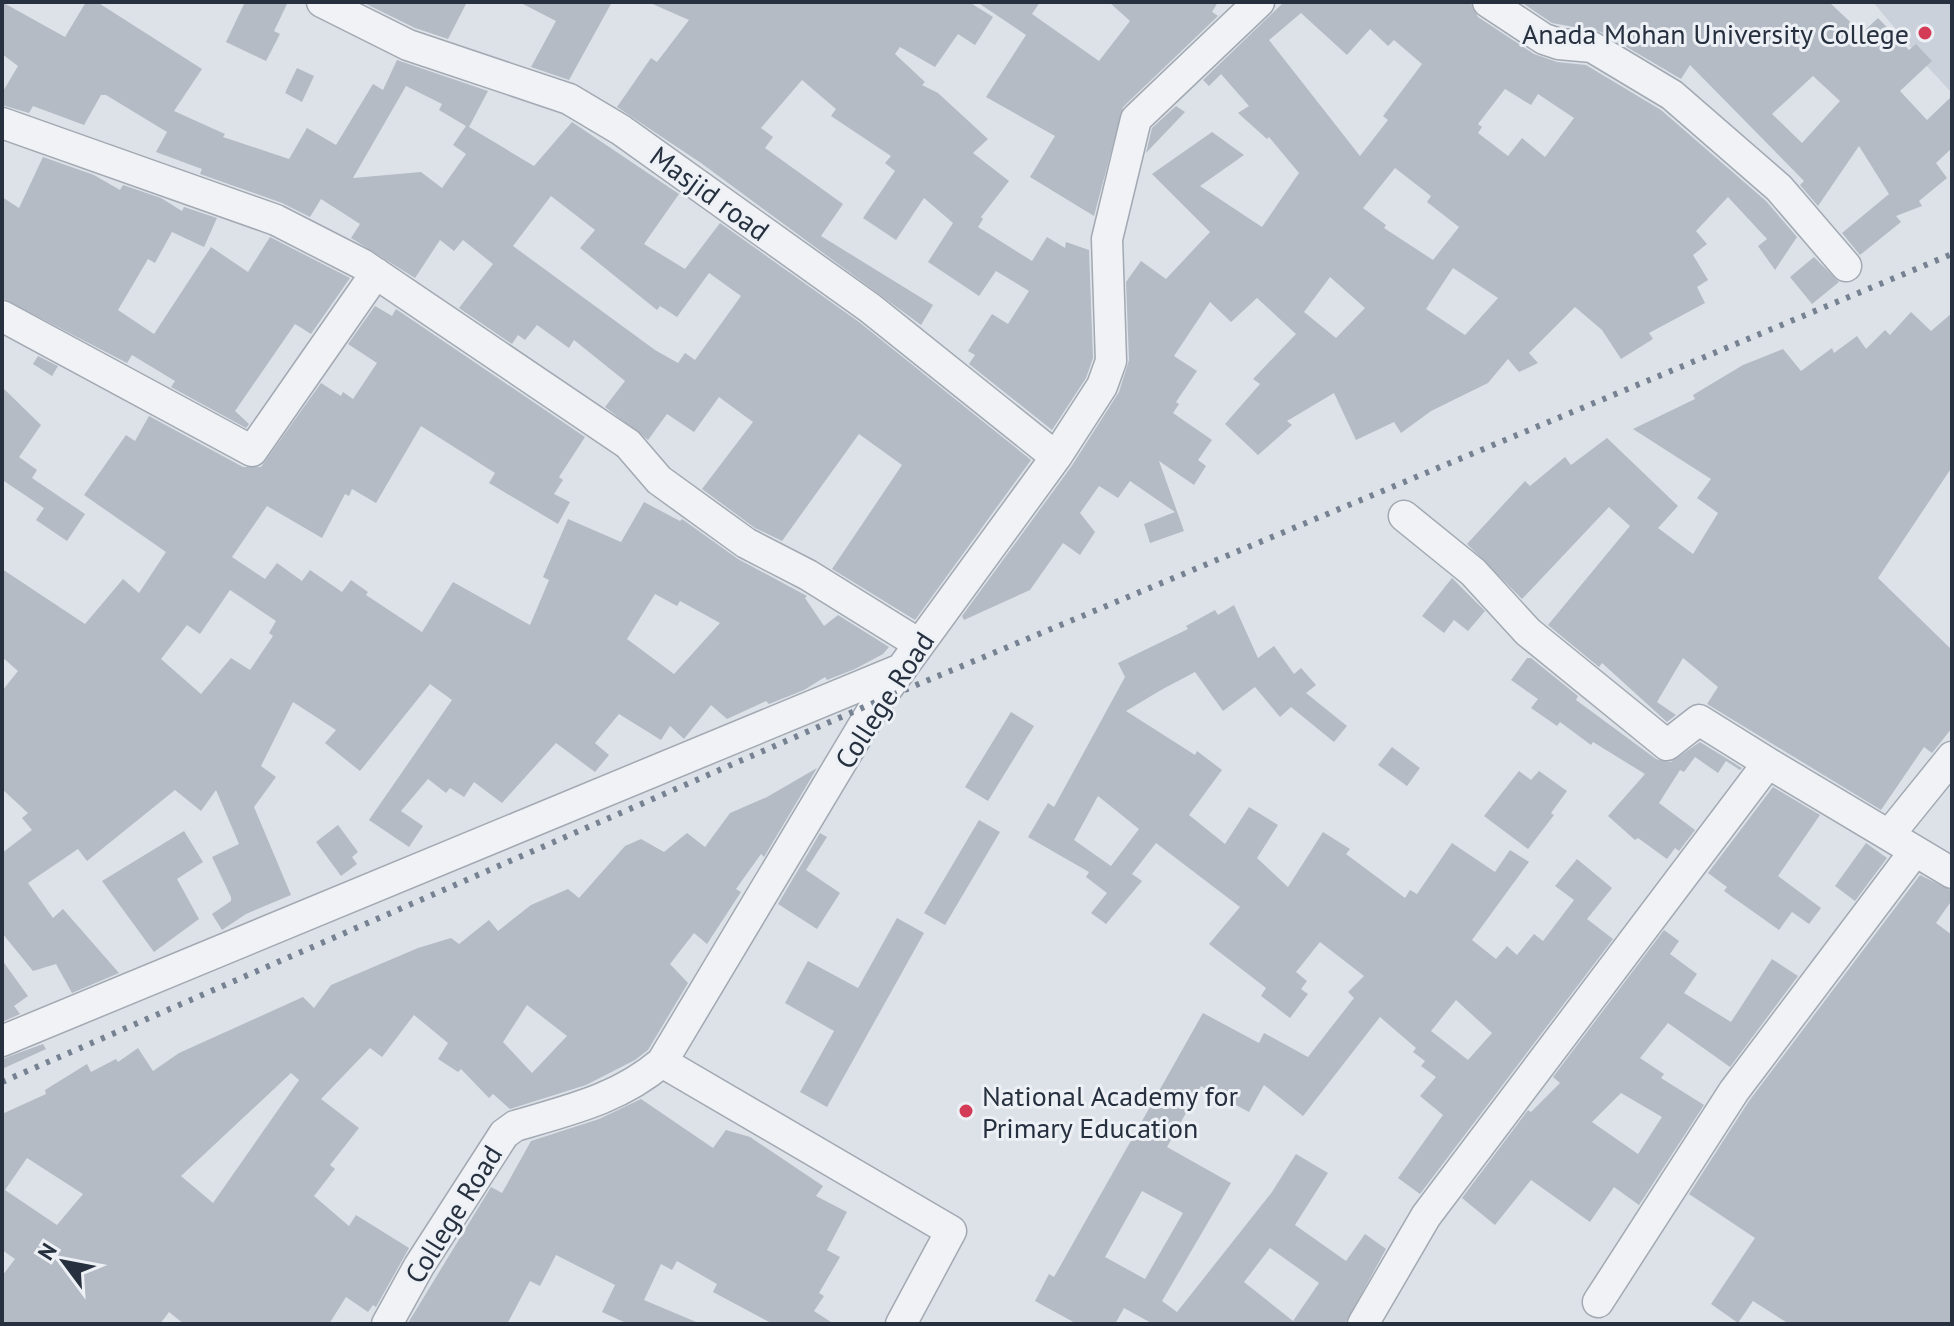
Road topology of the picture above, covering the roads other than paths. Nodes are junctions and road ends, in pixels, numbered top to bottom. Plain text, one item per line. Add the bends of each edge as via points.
1 (322, 2) edge
2 (1259, 2) edge
3 (1488, 2) edge
4 (2, 123) edge
5 (1846, 266) dead end
6 (376, 273) junction
7 (2, 316) edge
8 (1056, 457) junction
9 (1404, 516) dead end
10 (919, 644) junction
11 (901, 669) junction
12 (1952, 757) edge
13 (1768, 763) junction
14 (1889, 835) junction
15 (1915, 851) junction
16 (1952, 873) edge
17 (2, 1041) edge
18 (662, 1062) junction
19 (1598, 1302) dead end
20 (387, 1324) edge
21 (901, 1324) edge
22 (1363, 1324) edge

1 - 8 street, Masjid road via 408,45 569,99 621,130 870,308
2 - 8 street, College Road via 1136,119 1107,239 1111,361 1102,386
3 - 5 street via 1544,39 1592,47 1672,95 1779,188
4 - 6 street via 276,220
6 - 7 street via 252,451
6 - 10 street via 628,444 659,480 746,543
8 - 10 street, College Road
9 - 13 street via 1473,572 1528,632 1667,745 1699,720
10 - 11 street, College Road
11 - 17 street
11 - 18 street, College Road
12 - 14 street
13 - 14 street
13 - 22 street via 1426,1216
14 - 15 street
15 - 16 street
15 - 19 street via 1734,1091
18 - 20 street, College Road via 638,1083 607,1099 515,1126 504,1134
18 - 21 street via 951,1231

